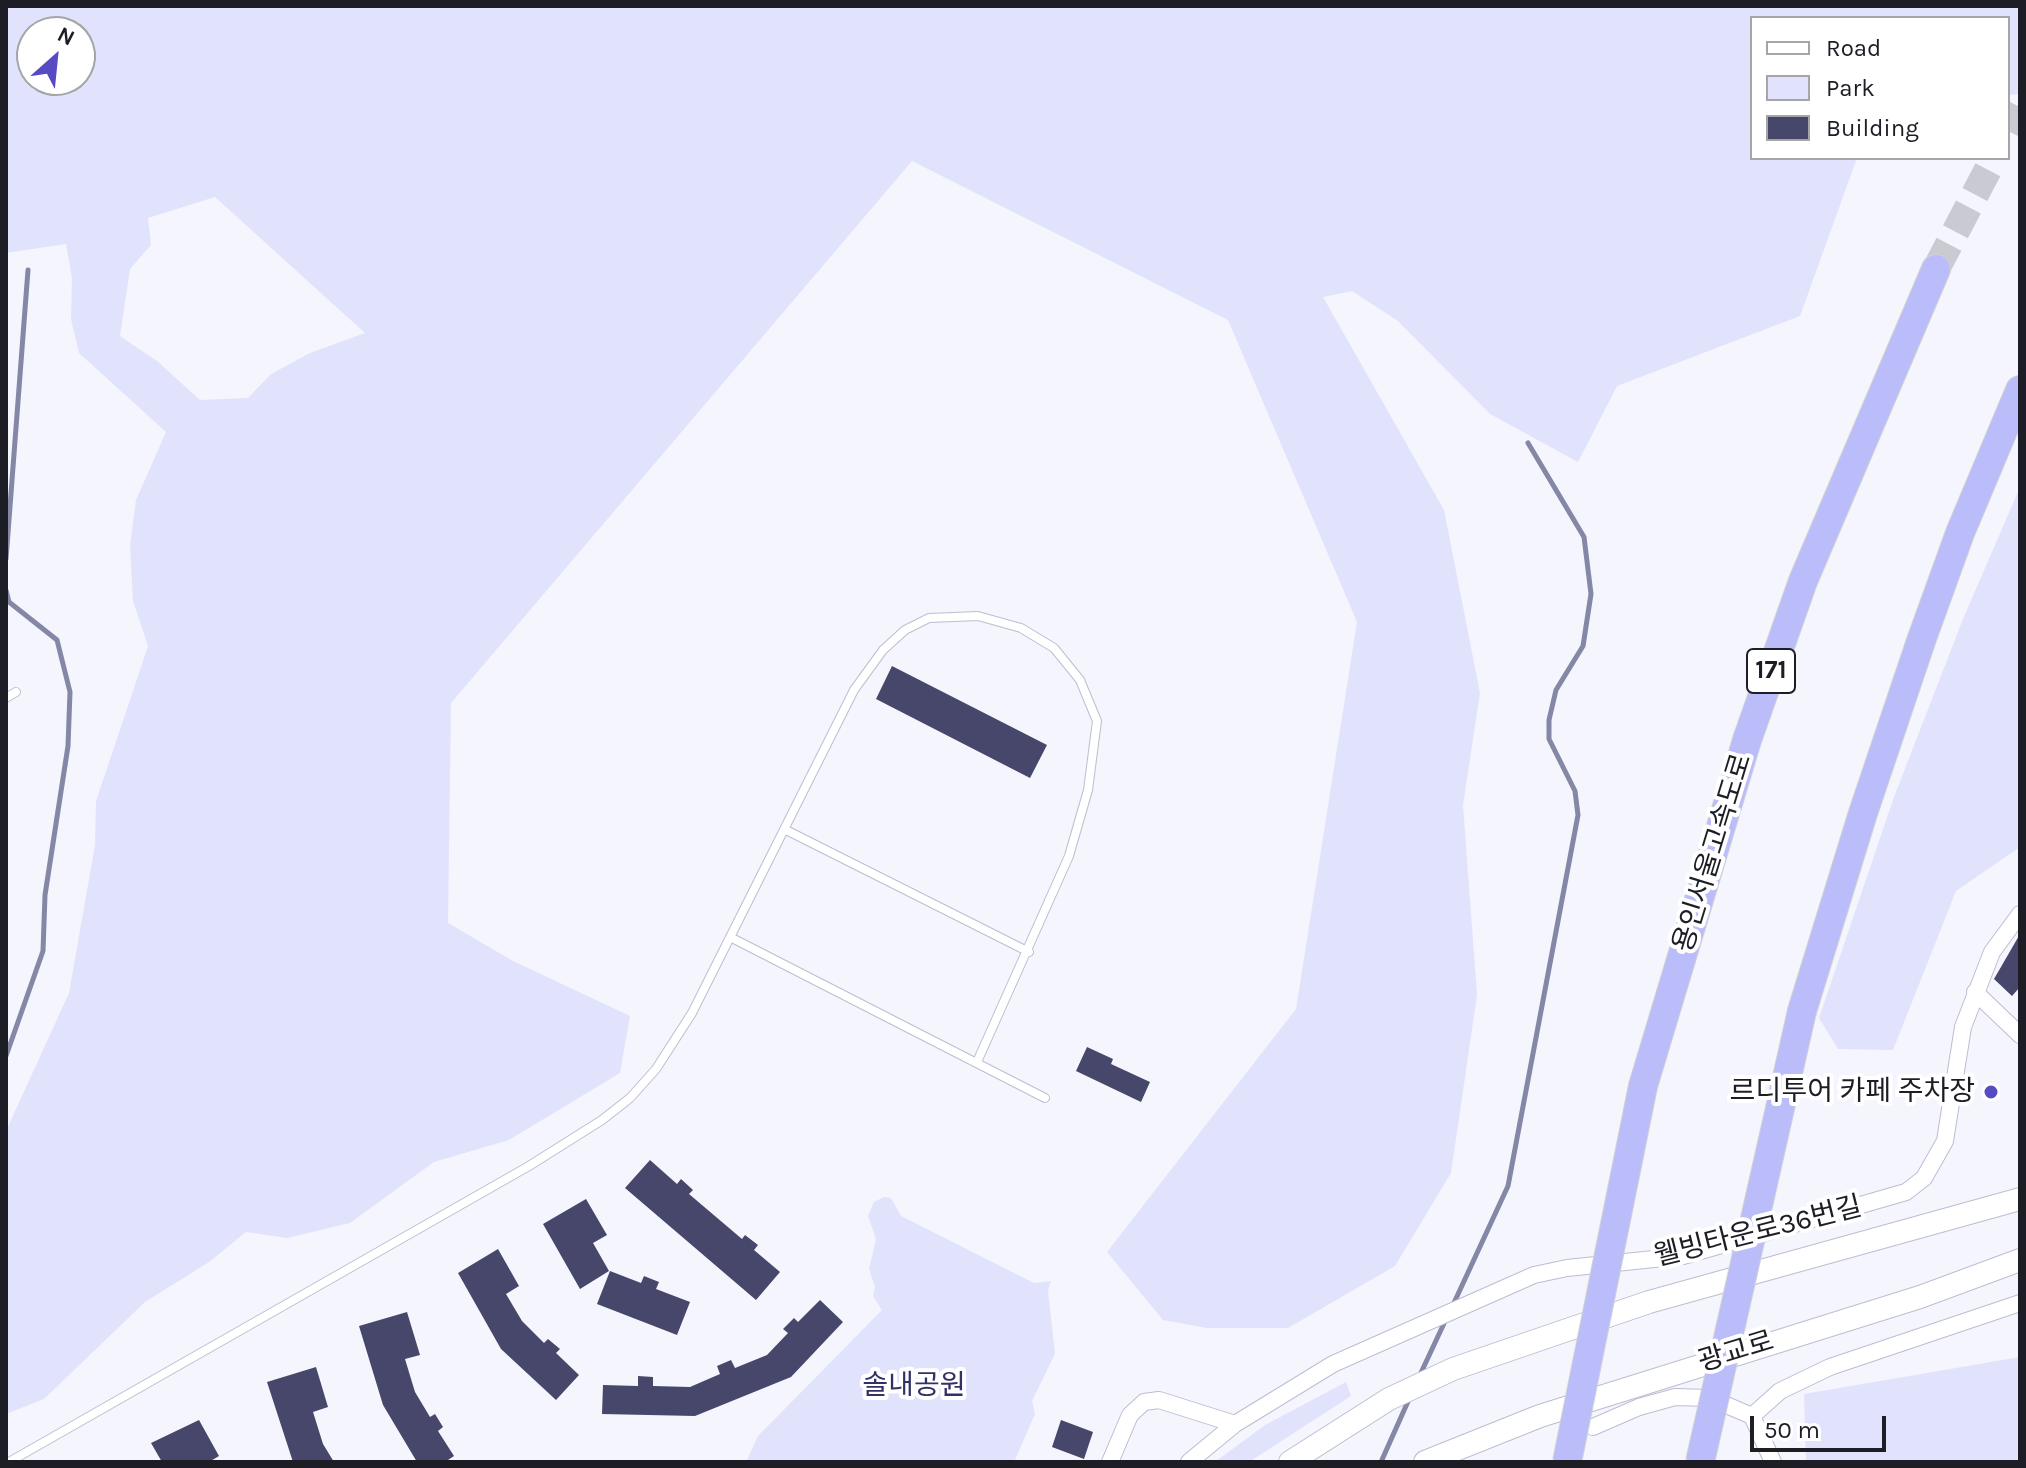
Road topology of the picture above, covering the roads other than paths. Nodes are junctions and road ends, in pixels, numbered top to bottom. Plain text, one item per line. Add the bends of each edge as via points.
1 (1936, 269) tunnel mouth
2 (2020, 390) edge
3 (16, 692) dead end
4 (6, 698) edge
5 (786, 830) junction
6 (2020, 914) edge
7 (732, 938) junction
8 (1029, 952) junction
9 (1975, 992) junction
10 (2020, 1035) edge
11 (977, 1062) junction
12 (1045, 1098) dead end
13 (2020, 1199) edge
14 (2020, 1260) edge
15 (2020, 1303) edge
16 (1752, 1416) junction
17 (1235, 1424) junction
18 (1593, 1427) dead end
19 (9, 1462) edge
20 (1110, 1462) edge
21 (1189, 1462) edge
22 (1290, 1462) edge
23 (1425, 1462) edge
24 (1567, 1462) edge
25 (1700, 1462) edge
26 (1773, 1462) edge

1 - 24 highway, 용인서울고속도로 / 171, bridge via 1870,419 1747,740 1643,1086
2 - 25 highway, bridge via 1916,656 1802,1011
3 - 4 lane
5 - 7 lane
5 - 8 lane
5 - 8 lane via 854,690 905,630 929,618 965,616 1021,628 1054,648 1080,680 1097,721 1088,790 1073,843
6 - 9 street, 웰빙타운로36번길 via 1992,952
7 - 11 lane
7 - 19 lane via 676,1041 630,1098 602,1120
8 - 11 lane
9 - 10 street
9 - 17 street, 웰빙타운로36번길 via 1959,1045 1945,1141 1924,1178 1906,1192 1683,1256 1534,1275 1333,1364
11 - 12 lane
13 - 22 main road via 1649,1302 1453,1369 1419,1382
14 - 23 main road, 광교로 via 1920,1297 1569,1406
15 - 16 street via 1830,1367 1780,1391
16 - 18 street via 1710,1398 1675,1397
16 - 26 street
17 - 20 street via 1159,1400 1144,1402 1130,1415
17 - 21 street, 웰빙타운로36번길

